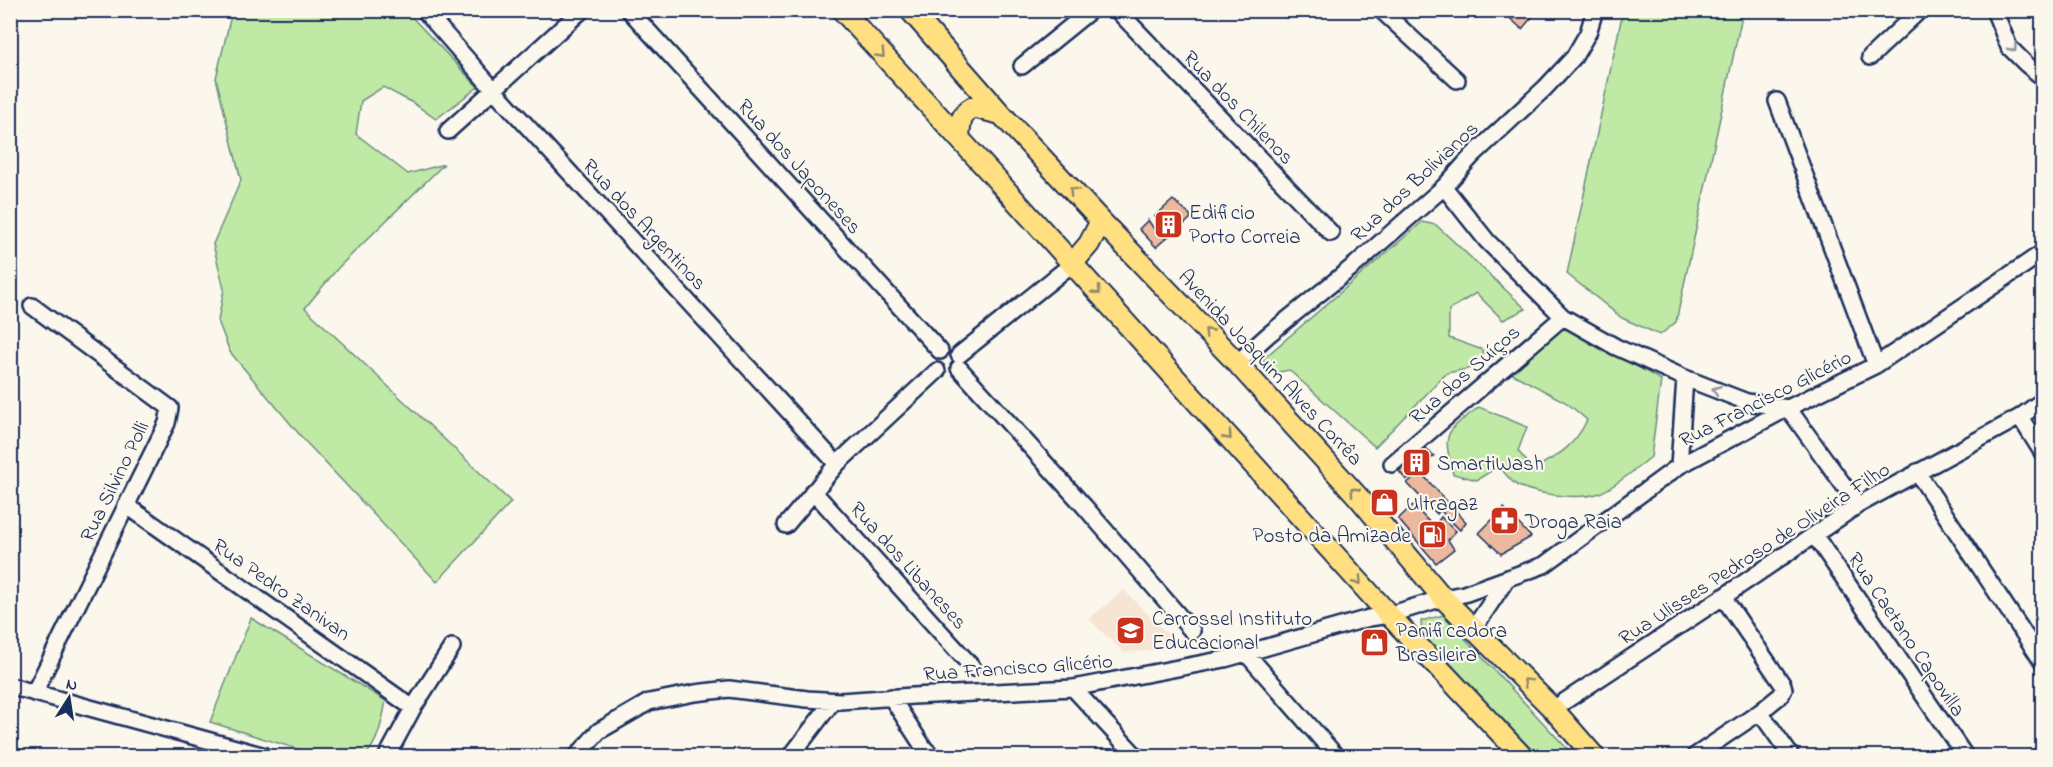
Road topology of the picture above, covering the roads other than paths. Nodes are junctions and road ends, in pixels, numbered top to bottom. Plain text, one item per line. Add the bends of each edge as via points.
1 (424, 10) edge
2 (582, 10) edge
3 (629, 10) edge
4 (842, 10) edge
5 (910, 10) edge
6 (1091, 10) edge
7 (1118, 10) edge
8 (1381, 10) edge
9 (1595, 10) edge
10 (1920, 10) edge
11 (1994, 10) edge
12 (1870, 57) dead end
13 (1022, 66) dead end
14 (2043, 77) edge
15 (1457, 80) dead end
16 (493, 89) junction
17 (1777, 101) dead end
18 (1001, 114) junction
19 (448, 131) dead end
20 (959, 138) junction
21 (1444, 186) junction
22 (1101, 221) junction
23 (1331, 233) dead end
24 (2043, 252) edge
25 (1072, 264) junction
26 (32, 306) dead end
27 (1563, 316) junction
28 (940, 351) junction
29 (959, 361) junction
30 (1237, 363) junction
31 (1876, 365) junction
32 (937, 371) junction
33 (1684, 378) junction
34 (2043, 401) edge
35 (1788, 408) junction
36 (2020, 417) junction
37 (2043, 452) edge
38 (837, 464) junction
39 (1392, 464) dead end
40 (1679, 466) junction
41 (1917, 472) junction
42 (813, 491) junction
43 (126, 505) junction
44 (1858, 505) junction
45 (786, 525) dead end
46 (1815, 536) junction
47 (1506, 580) junction
48 (1723, 597) junction
49 (1443, 598) junction
50 (1389, 615) junction
51 (1474, 628) junction
52 (1192, 631) dead end
53 (452, 646) dead end
54 (1246, 652) junction
55 (2043, 661) edge
56 (972, 668) dead end
57 (10, 686) edge
58 (1073, 688) junction
59 (34, 693) junction
60 (891, 697) junction
61 (833, 701) junction
62 (413, 708) junction
63 (1553, 709) junction
64 (1760, 712) junction
65 (1519, 755) edge
66 (266, 756) edge
67 (387, 756) edge
68 (577, 756) edge
69 (791, 756) edge
70 (932, 756) edge
71 (1136, 756) edge
72 (1336, 756) edge
73 (1594, 756) edge
74 (1695, 756) edge
75 (1791, 756) edge
76 (1965, 756) edge

1 - 16 street, Rua dos Argentinos
2 - 16 street
3 - 28 street, Rua dos Japoneses
4 -> 20 main road
5 - 18 main road, Avenida Joaquim Alves Corrêa
6 - 13 street
7 - 23 street, Rua dos Chilenos
8 - 15 street
9 - 21 street, Rua dos Bolivianos via 1574,57
10 - 12 street
11 -> 14 street via 2009,47
16 - 19 street
16 - 38 street, Rua dos Argentinos
17 - 31 street
18 - 20 main road via 973,107 965,111
22 -> 18 main road, Avenida Joaquim Alves Corrêa
20 - 25 main road
21 - 27 street via 1487,241
21 - 30 street, Rua dos Bolivianos
22 - 25 main road
30 -> 22 main road, Avenida Joaquim Alves Corrêa
24 - 31 street, Rua Francisco Glicério
25 - 29 street
25 -> 50 main road
26 - 43 street, Rua Silvino Polli via 170,408
27 - 33 street via 1616,347
27 - 39 street, Rua dos Suíços
28 - 29 street via 953,350
28 - 32 street via 934,362
29 - 32 street via 954,374
29 - 52 street
49 -> 30 main road, Avenida Joaquim Alves Corrêa
31 - 35 street, Rua Francisco Glicério
32 - 38 street
35 -> 33 street via 1747,402
33 - 40 street
34 - 36 street, Rua Ulisses Pedroso de Oliveira Filho
35 - 40 street, Rua Francisco Glicério
35 - 44 street
36 - 37 street
36 - 41 street, Rua Ulisses Pedroso de Oliveira Filho
38 - 42 street
40 - 47 street, Rua Francisco Glicério via 1544,565
41 - 44 street, Rua Ulisses Pedroso de Oliveira Filho
41 - 55 street
42 - 45 street
42 - 56 street, Rua dos Libaneses
43 - 59 street, Rua Silvino Polli
43 - 62 street, Rua Pedro Zanivan
44 - 46 street, Rua Ulisses Pedroso de Oliveira Filho
46 - 48 street, Rua Ulisses Pedroso de Oliveira Filho
46 - 76 street, Rua Caetano Capovilla
47 - 49 street, Rua Francisco Glicério
47 - 51 street
48 - 63 street, Rua Ulisses Pedroso de Oliveira Filho
48 - 64 street via 1783,685 1781,695
49 - 50 street, Rua Francisco Glicério
49 - 51 main road, Avenida Joaquim Alves Corrêa
50 - 54 street, Rua Francisco Glicério
50 - 65 main road
63 -> 51 main road, Avenida Joaquim Alves Corrêa
53 - 62 street
54 - 58 street, Rua Francisco Glicério via 1166,672
54 - 72 street
57 - 59 street
58 - 60 street, Rua Francisco Glicério
58 - 71 street
59 - 66 street
60 - 61 street, Rua Francisco Glicério
60 - 70 street
61 - 68 street, Rua Francisco Glicério via 729,689 649,702 598,731
61 - 69 street
62 - 67 street
63 - 73 main road, Avenida Joaquim Alves Corrêa
64 - 74 street
64 - 75 street

